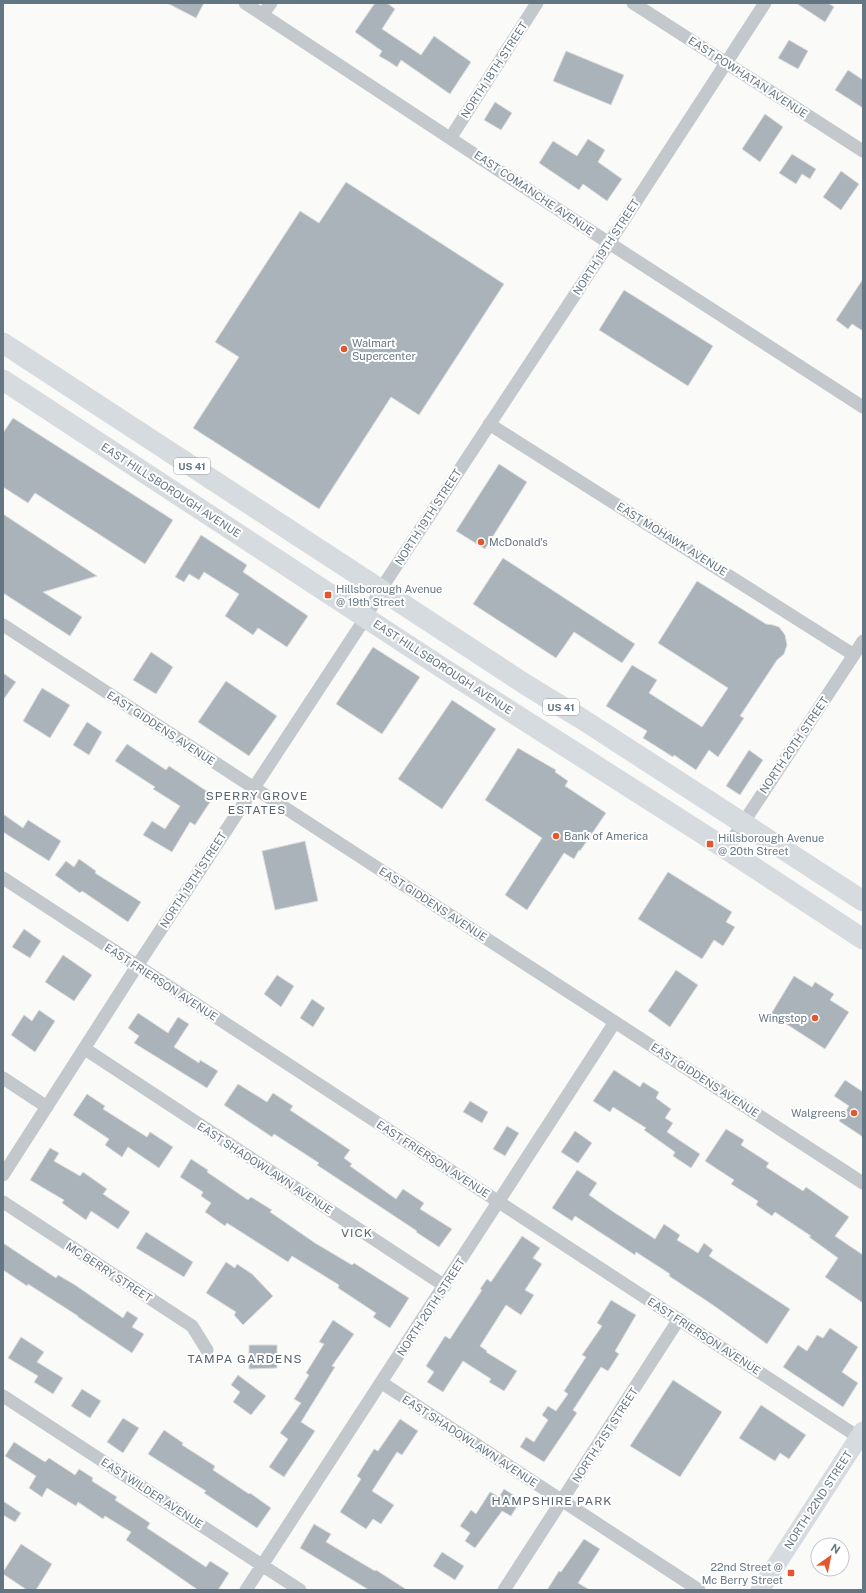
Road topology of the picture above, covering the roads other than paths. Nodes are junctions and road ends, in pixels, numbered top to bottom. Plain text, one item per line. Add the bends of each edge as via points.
1 (245, 3) edge
2 (271, 3) edge
3 (537, 3) edge
4 (633, 3) edge
5 (765, 3) edge
6 (263, 14) junction
7 (726, 63) junction
8 (451, 137) junction
9 (863, 151) edge
10 (609, 243) junction
11 (3, 343) edge
12 (5, 386) edge
13 (863, 407) edge
14 (489, 424) junction
15 (381, 589) junction
16 (366, 617) junction
17 (3, 625) edge
18 (863, 641) edge
19 (854, 655) junction
20 (254, 788) junction
21 (743, 822) junction
22 (726, 849) junction
23 (3, 878) edge
24 (863, 901) edge
25 (863, 939) edge
26 (137, 966) junction
27 (615, 1022) junction
28 (85, 1049) junction
29 (3, 1078) edge
30 (47, 1106) junction
31 (3, 1175) edge
32 (863, 1183) edge
33 (3, 1202) edge
34 (499, 1203) junction
35 (444, 1286) junction
36 (679, 1319) junction
37 (207, 1350) dead end
38 (382, 1383) junction
39 (3, 1396) edge
40 (862, 1436) edge
41 (562, 1501) junction
42 (262, 1565) junction
43 (246, 1590) edge
44 (300, 1590) edge
45 (504, 1590) edge
46 (698, 1590) edge
47 (760, 1590) edge

1 - 6 street, EAST COMANCHE AVENUE
2 - 6 street
3 - 8 street, NORTH 18TH STREET
4 - 7 street, EAST POWHATAN AVENUE
5 - 7 street, NORTH 19TH STREET
6 - 8 street, EAST COMANCHE AVENUE
7 - 9 street, EAST POWHATAN AVENUE
7 - 10 street, NORTH 19TH STREET
8 - 10 street, EAST COMANCHE AVENUE
10 - 13 street, EAST COMANCHE AVENUE
10 - 14 street, NORTH 19TH STREET
11 - 15 main road, US 41
12 - 16 main road, EAST HILLSBOROUGH AVENUE / US 41
14 - 15 street, NORTH 19TH STREET
14 - 19 street, EAST MOHAWK AVENUE
15 - 16 street, NORTH 19TH STREET
15 - 21 main road, US 41 via 528,686
16 - 20 street, NORTH 19TH STREET
16 - 22 main road, EAST HILLSBOROUGH AVENUE / US 41
17 - 20 street, EAST GIDDENS AVENUE
18 - 19 street, NORTH 20TH STREET
19 - 21 street, NORTH 20TH STREET
20 - 26 street, NORTH 19TH STREET
20 - 27 street, EAST GIDDENS AVENUE
21 - 22 street, NORTH 20TH STREET
21 - 24 main road, US 41
22 - 25 main road, EAST HILLSBOROUGH AVENUE / US 41
23 - 26 street, EAST FRIERSON AVENUE
26 - 28 street, NORTH 19TH STREET
26 - 34 street, EAST FRIERSON AVENUE
27 - 32 street, EAST GIDDENS AVENUE
27 - 34 street, NORTH 20TH STREET
28 - 30 street, NORTH 19TH STREET
28 - 35 street, EAST SHADOWLAWN AVENUE
29 - 30 street
30 - 31 street, NORTH 19TH STREET
33 - 37 street, MC BERRY STREET via 192,1326
34 - 35 street, NORTH 20TH STREET
34 - 36 street, EAST FRIERSON AVENUE
35 - 38 street, NORTH 20TH STREET
36 - 40 street, EAST FRIERSON AVENUE
36 - 41 street, NORTH 21ST STREET
38 - 41 street, EAST SHADOWLAWN AVENUE
38 - 42 street, NORTH 20TH STREET
39 - 42 street, EAST WILDER AVENUE
40 - 47 main road, NORTH 22ND STREET
41 - 45 street, NORTH 21ST STREET
41 - 46 street, EAST SHADOWLAWN AVENUE
42 - 43 street, NORTH 20TH STREET
42 - 44 street, EAST WILDER AVENUE

